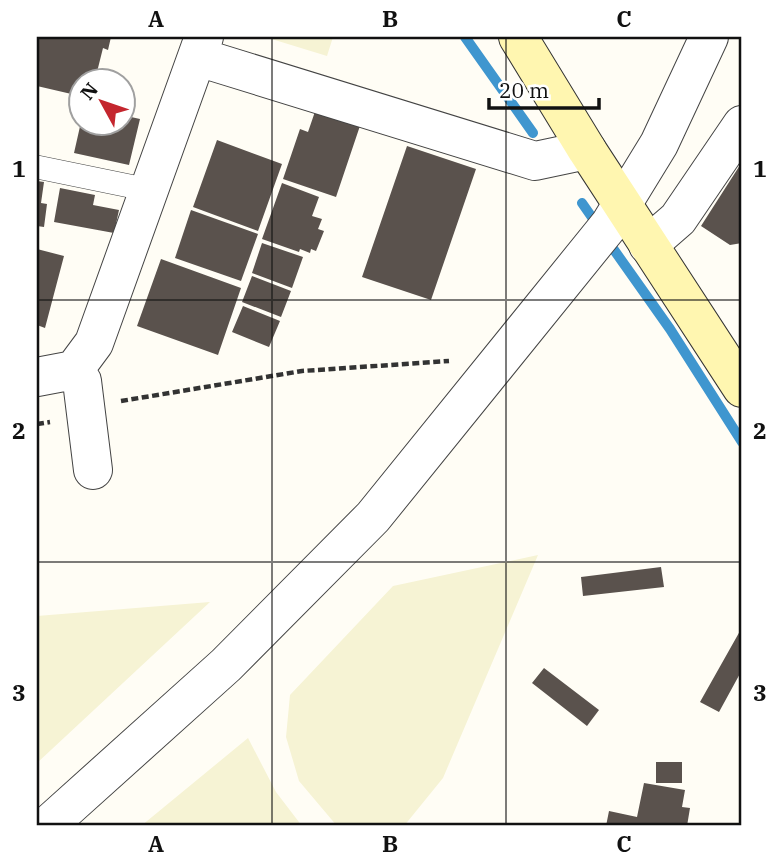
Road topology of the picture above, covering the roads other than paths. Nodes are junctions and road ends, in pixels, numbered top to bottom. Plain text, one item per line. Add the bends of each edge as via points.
1 (518, 37) edge
2 (709, 37) edge
3 (201, 47) edge
4 (742, 125) edge
5 (587, 150) junction
6 (37, 167) edge
7 (149, 190) junction
8 (611, 223) junction
9 (648, 245) junction
10 (74, 370) junction
11 (37, 377) edge
12 (742, 388) edge
13 (93, 470) dead end
14 (47, 826) edge

1 - 5 street
2 - 8 street via 659,144
3 - 5 street via 535,161
3 - 7 street
4 - 9 street via 678,219
5 - 8 street
6 - 7 lane
7 - 10 street via 94,344
8 - 9 street
8 - 14 street via 373,517 226,665
9 - 12 street
10 - 11 street
10 - 13 street via 82,381

